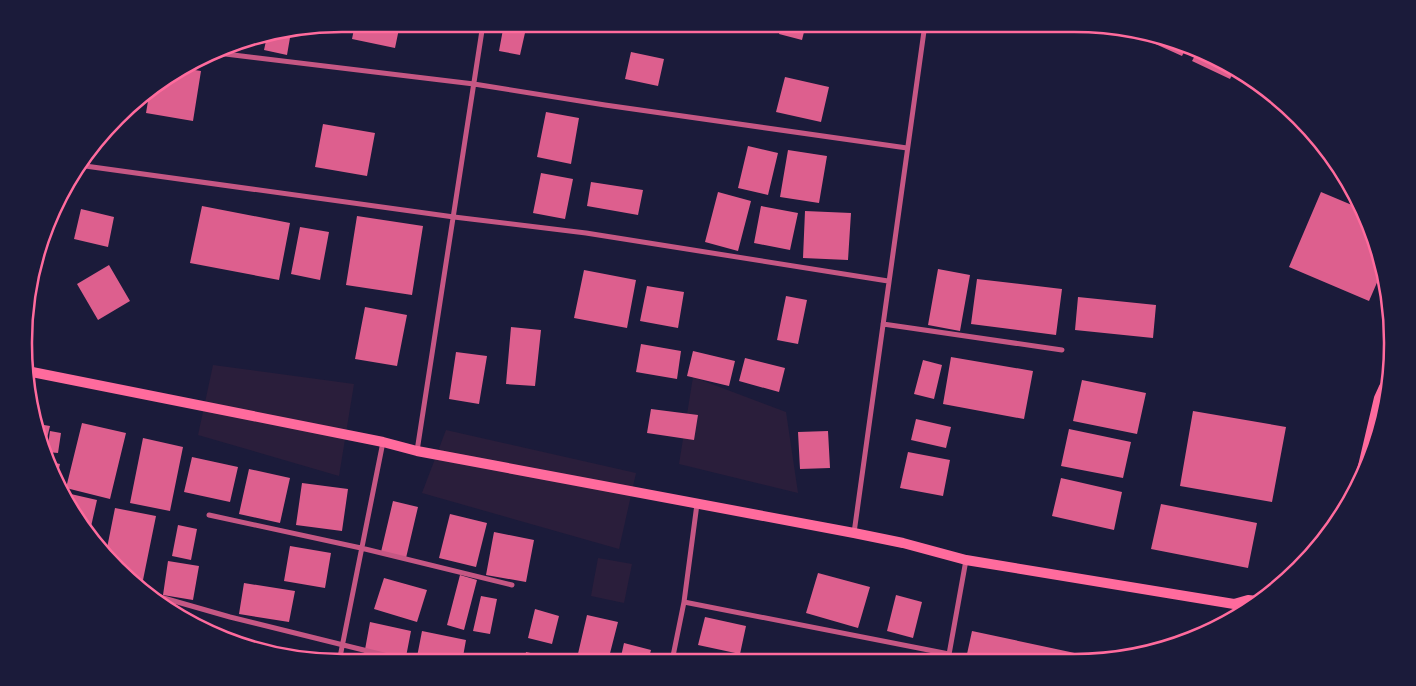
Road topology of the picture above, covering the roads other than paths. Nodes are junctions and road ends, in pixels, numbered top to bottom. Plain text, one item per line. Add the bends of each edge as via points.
1 (482, 33) edge
2 (924, 33) edge
3 (228, 54) edge
4 (474, 84) junction
5 (907, 148) junction
6 (88, 166) edge
7 (454, 217) junction
8 (888, 281) junction
9 (883, 324) junction
10 (1062, 350) dead end
11 (34, 372) edge
12 (1379, 399) edge
13 (1374, 418) edge
14 (383, 442) junction
15 (417, 451) junction
16 (697, 503) junction
17 (208, 515) dead end
18 (854, 533) junction
19 (362, 548) junction
20 (966, 560) junction
21 (512, 585) dead end
22 (168, 599) edge
23 (1247, 600) edge
24 (684, 602) junction
25 (1234, 604) junction
26 (1237, 607) edge
27 (342, 645) junction
28 (340, 654) edge
29 (379, 654) edge
30 (673, 654) edge
31 (935, 654) edge
32 (950, 654) edge

1 - 4 street
2 - 5 street
3 - 4 street
4 - 5 street via 605,106
4 - 7 street
5 - 8 street
6 - 7 street
7 - 8 street via 586,233
7 - 15 street
8 - 9 street
9 - 10 street
9 - 18 street
11 - 14 main road
12 - 13 main road
14 - 15 main road
14 - 19 street
15 - 16 main road
16 - 18 main road
16 - 24 street
17 - 19 street
18 - 20 main road
19 - 21 street
19 - 27 street
20 - 25 main road
20 - 32 street
22 - 27 street
23 - 25 main road
24 - 30 street
24 - 31 street
25 - 26 main road
27 - 28 street
27 - 29 street

